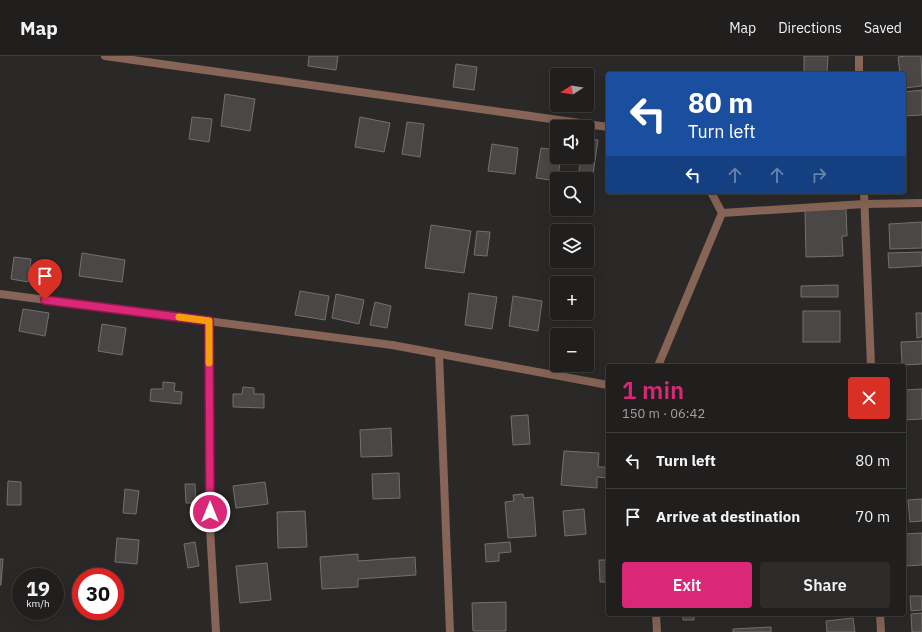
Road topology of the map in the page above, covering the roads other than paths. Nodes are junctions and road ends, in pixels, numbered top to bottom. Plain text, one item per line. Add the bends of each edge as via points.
1 (105, 56) edge
2 (859, 56) edge
3 (859, 72) edge
4 (606, 126) edge
5 (712, 194) edge
6 (864, 194) edge
7 (922, 203) edge
8 (864, 204) junction
9 (722, 213) junction
10 (0, 294) edge
11 (209, 321) junction
12 (439, 354) junction
13 (659, 364) edge
14 (871, 364) edge
15 (606, 385) edge
16 (656, 616) edge
17 (880, 616) edge
18 (216, 632) edge
19 (450, 632) edge
20 (657, 632) edge
21 (881, 632) edge

1 - 4 street
2 - 3 street
5 - 9 street
6 - 8 street
7 - 8 street
8 - 9 street
8 - 14 street
9 - 13 street
10 - 11 street
11 - 12 street via 392,345
11 - 18 street via 210,528
12 - 15 street
12 - 19 street
16 - 20 street
17 - 21 street

